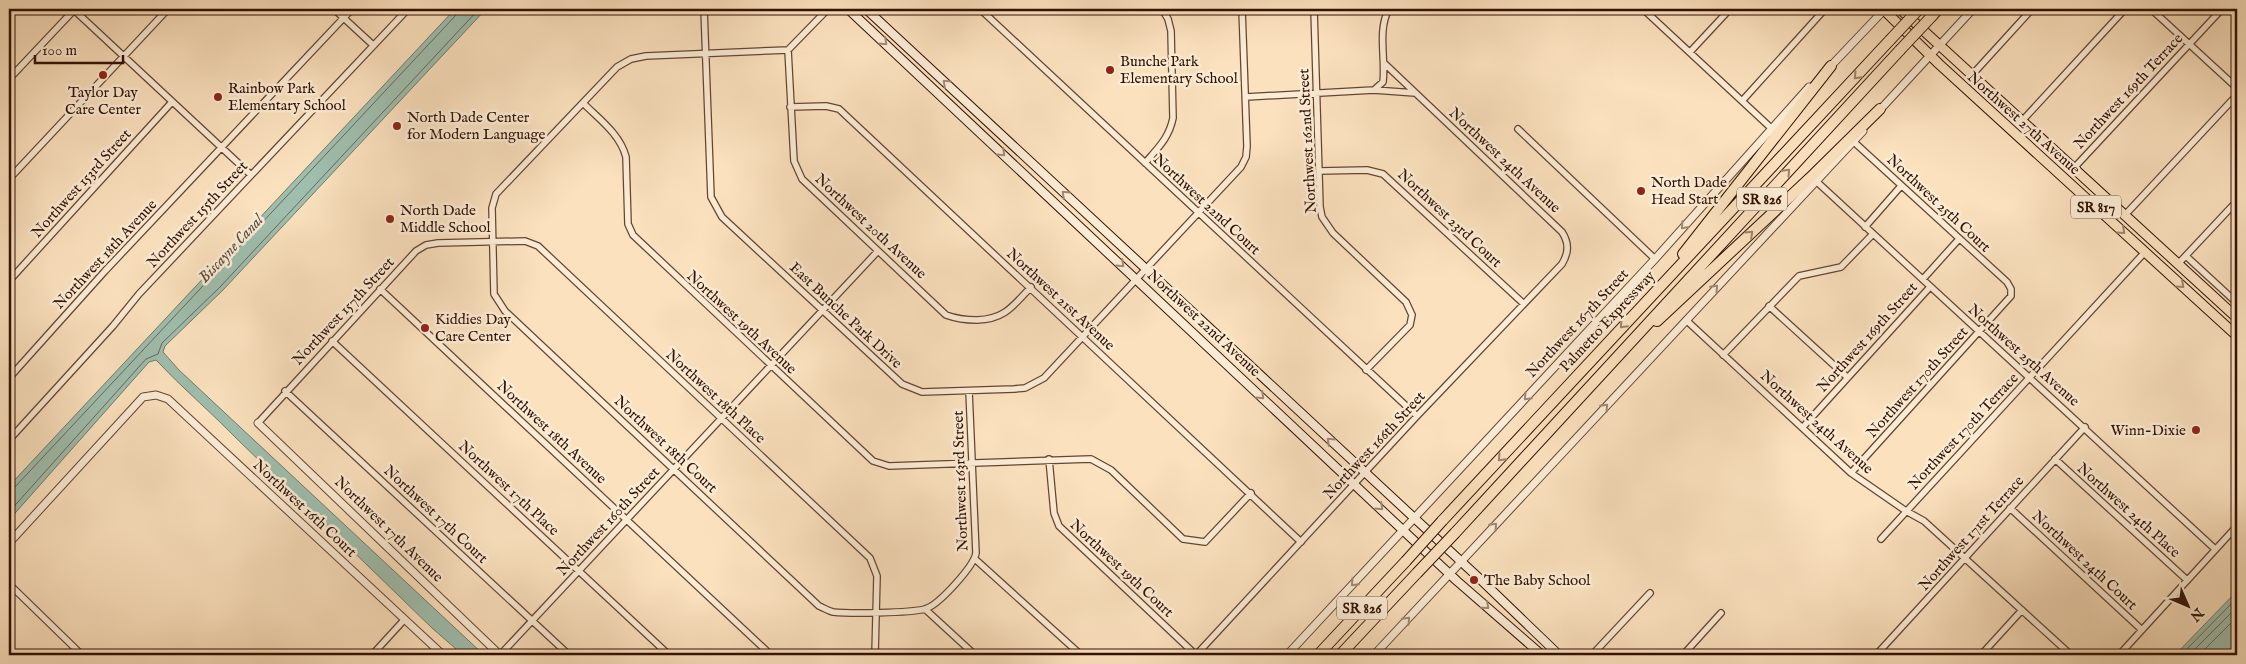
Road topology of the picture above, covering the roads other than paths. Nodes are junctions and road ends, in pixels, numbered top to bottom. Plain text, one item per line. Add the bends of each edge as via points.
1 (74, 9) edge
2 (168, 9) edge
3 (334, 9) edge
4 (352, 9) edge
5 (408, 9) edge
6 (704, 9) edge
7 (828, 9) edge
8 (848, 9) edge
9 (866, 9) edge
10 (980, 9) edge
11 (1162, 9) edge
12 (1242, 9) edge
13 (1314, 9) edge
14 (1389, 9) edge
15 (1643, 9) edge
16 (1730, 9) edge
17 (1825, 9) edge
18 (1884, 9) edge
19 (1900, 9) edge
20 (1919, 9) edge
21 (1972, 9) edge
22 (2032, 9) edge
23 (2125, 9) edge
24 (2151, 9) edge
25 (2222, 9) edge
26 (1935, 12) edge
27 (343, 18) junction
28 (2189, 44) junction
29 (374, 45) junction
30 (1938, 45) junction
31 (788, 50) junction
32 (1690, 52) junction
33 (706, 53) junction
34 (1929, 54) junction
35 (124, 56) junction
36 (1385, 64) junction
37 (1831, 66) junction
38 (1393, 72) junction
39 (1972, 75) junction
40 (9, 79) edge
41 (1383, 79) junction
42 (1406, 84) junction
43 (2237, 88) edge
44 (1374, 90) junction
45 (1389, 90) junction
46 (1402, 91) junction
47 (1317, 92) junction
48 (1415, 93) junction
49 (2237, 95) edge
50 (1246, 97) junction
51 (1742, 101) junction
52 (172, 102) junction
53 (583, 103) junction
54 (790, 106) junction
55 (1880, 109) junction
56 (2022, 121) junction
57 (1771, 128) junction
58 (1518, 129) dead end
59 (1854, 142) junction
60 (221, 148) junction
61 (2047, 162) junction
62 (1145, 163) junction
63 (2074, 168) junction
64 (1319, 171) junction
65 (251, 175) junction
66 (9, 179) edge
67 (1816, 181) junction
68 (2068, 181) junction
69 (1901, 186) junction
70 (2093, 186) junction
71 (2236, 204) edge
72 (1197, 213) junction
73 (2125, 215) junction
74 (1865, 227) junction
75 (1873, 234) junction
76 (1959, 239) junction
77 (492, 242) junction
78 (1568, 250) joint
79 (878, 251) junction
80 (2145, 252) junction
81 (2186, 256) junction
82 (1655, 259) junction
83 (2175, 261) junction
84 (1145, 269) junction
85 (1136, 279) junction
86 (1923, 279) junction
87 (9, 281) edge
88 (2007, 282) joint
89 (1930, 286) junction
90 (1031, 287) junction
91 (380, 289) junction
92 (1656, 289) junction
93 (2237, 303) edge
94 (1524, 304) junction
95 (1769, 306) junction
96 (822, 311) junction
97 (2237, 318) edge
98 (1686, 320) junction
99 (1980, 332) junction
100 (2237, 335) edge
101 (1083, 336) junction
102 (332, 341) junction
103 (1623, 349) junction
104 (1723, 355) junction
105 (771, 366) junction
106 (1366, 370) junction
107 (1847, 377) junction
108 (9, 378) edge
109 (2030, 378) junction
110 (285, 391) junction
111 (969, 391) junction
112 (1417, 416) junction
113 (722, 419) junction
114 (258, 423) joint
115 (1803, 427) junction
116 (2085, 427) junction
117 (9, 440) edge
118 (1049, 459) junction
119 (2055, 459) junction
120 (971, 462) junction
121 (674, 469) junction
122 (1851, 473) junction
123 (1366, 474) junction
124 (1356, 484) junction
125 (1251, 493) junction
126 (2010, 508) junction
127 (1906, 511) junction
128 (1414, 519) junction
129 (627, 520) junction
130 (2237, 526) edge
131 (1404, 529) junction
132 (1881, 539) dead end
133 (1301, 542) junction
134 (9, 543) edge
135 (2215, 548) junction
136 (1966, 557) junction
137 (975, 559) junction
138 (1461, 562) junction
139 (579, 570) junction
140 (1450, 574) junction
141 (2187, 580) junction
142 (9, 584) edge
143 (1650, 593) dead end
144 (925, 609) junction
145 (2022, 610) junction
146 (877, 612) junction
147 (1721, 614) dead end
148 (404, 620) junction
149 (532, 620) junction
150 (2142, 630) junction
151 (82, 655) edge
152 (372, 655) edge
153 (442, 655) edge
154 (500, 655) edge
155 (569, 655) edge
156 (669, 655) edge
157 (771, 655) edge
158 (875, 655) edge
159 (975, 655) edge
160 (1081, 655) edge
161 (1196, 655) edge
162 (1287, 655) edge
163 (1318, 655) edge
164 (1340, 655) edge
165 (1374, 655) edge
166 (1542, 655) edge
167 (1559, 655) edge
168 (1592, 655) edge
169 (1683, 655) edge
170 (1876, 655) edge
171 (1981, 655) edge
172 (2072, 655) edge
173 (2119, 655) edge

1 - 35 street
1 - 40 street
2 - 35 street
3 - 27 street
4 - 27 street, Northwest 18th Avenue
5 - 29 street, Northwest 155th Street
6 - 33 street, East Bunche Park Drive
7 - 31 street
8 -> 85 main road, Northwest 22nd Avenue
84 -> 9 main road, Northwest 22nd Avenue
10 - 62 street, Northwest 22nd Court
11 - 62 street via 1171,31 1173,118 1165,141
12 - 50 street, East Bunche Park Drive
13 - 47 street, Northwest 162nd Street
14 - 36 street via 1383,21
15 - 32 street
16 - 32 street
17 - 51 street
18 - 34 main road, Northwest 27th Avenue / SR 817
18 - 37 street, Northwest 167th Street
19 - 30 main road, Northwest 27th Avenue / SR 817
20 -> 92 highway, Palmetto Expressway / SR 826, bridge
21 - 30 street
22 - 39 street
23 - 56 street
24 - 28 street
25 - 28 street, Northwest 169th Terrace
103 -> 26 highway, Palmetto Expressway / SR 826, bridge
27 - 29 street
27 - 60 street, Northwest 18th Avenue
28 - 43 street
28 - 63 street, Northwest 169th Terrace
29 - 65 street, Northwest 155th Street
30 - 34 street
30 - 39 main road, Northwest 27th Avenue / SR 817
31 - 33 street
31 - 54 street, Northwest 20th Avenue
32 - 51 street
33 - 53 street via 631,59 617,67
33 - 96 street, East Bunche Park Drive via 711,197 722,217
34 - 55 street
34 - 61 main road, Northwest 27th Avenue / SR 817
35 - 52 street
35 - 66 street
36 - 38 street, Northwest 24th Avenue
36 - 41 street
37 - 57 street, Northwest 167th Street
37 - 92 highway
38 - 41 street
38 - 42 street, Northwest 24th Avenue
39 - 56 main road, Northwest 27th Avenue / SR 817
41 - 44 street
41 - 45 street
42 - 46 street
42 - 48 street, Northwest 24th Avenue
44 - 45 street
44 - 47 street
45 - 46 street
46 - 48 street
47 - 50 street
47 - 64 street, Northwest 162nd Street
48 - 78 street, Northwest 24th Avenue via 1562,232
49 - 73 street
50 - 72 street, East Bunche Park Drive via 1246,157 1241,167
51 - 57 street
52 - 60 street
52 - 87 street, Northwest 153rd Street
53 - 77 street via 496,194 492,208
53 - 105 street, Northwest 19th Avenue via 624,147 628,224 633,235
54 - 79 street, Northwest 20th Avenue via 794,162 802,179
54 - 90 street, Northwest 21st Avenue via 839,109
55 - 59 street
103 -> 55 highway via 1803,185
56 - 63 main road, Northwest 27th Avenue / SR 817
57 -> 82 street, Northwest 167th Street
58 - 82 street
59 - 67 street
59 - 69 street, Northwest 25th Court
60 - 65 street
60 - 108 street, Northwest 18th Avenue
61 - 63 main road via 2065,169
61 - 68 main road, Northwest 27th Avenue / SR 817
62 - 72 street, Northwest 22nd Court
63 - 70 main road, Northwest 27th Avenue / SR 817
64 - 94 street, Northwest 23rd Court via 1367,170 1383,174
64 - 106 street, Northwest 162nd Street via 1320,206 1327,226 1406,302 1412,315 1410,325
65 - 117 street, Northwest 155th Street
67 - 74 street, Northwest 25th Avenue
98 -> 67 street
68 - 70 main road via 2074,178
68 -> 80 main road, Northwest 27th Avenue / SR 817
69 - 74 street
69 - 76 street, Northwest 25th Court
70 - 73 main road, Northwest 27th Avenue / SR 817
71 - 81 street
72 - 84 street, East Bunche Park Drive
72 - 106 street, Northwest 22nd Court
73 - 83 main road, Northwest 27th Avenue / SR 817
74 - 75 street, Northwest 25th Avenue
75 - 86 street, Northwest 25th Avenue
75 - 95 street via 1841,267 1799,276
76 - 86 street, Northwest 169th Street
76 - 88 street, Northwest 25th Court
77 - 91 street, Northwest 157th Street via 426,245 416,251
77 - 113 street, Northwest 18th Place via 525,241 538,246
77 - 121 street, Northwest 18th Court via 494,294 505,311
78 - 94 street, Northwest 166th Street via 1562,264
79 - 90 street, Northwest 20th Avenue via 953,318 991,320 999,317
79 - 96 street, Northwest 160th Street
80 - 83 main road via 2155,252
80 -> 100 main road, Northwest 27th Avenue / SR 817
80 - 109 street, Northwest 170th Terrace
81 - 83 street
81 - 93 street
82 -> 128 street, Northwest 167th Street
83 - 97 main road, Northwest 27th Avenue / SR 817
84 - 85 street, East Bunche Park Drive
123 -> 84 main road, Northwest 22nd Avenue
85 - 101 street, East Bunche Park Drive
85 -> 124 main road, Northwest 22nd Avenue
86 - 89 street, Northwest 25th Avenue
88 - 99 street, Northwest 170th Street via 2011,296
89 - 99 street, Northwest 25th Avenue
89 - 107 street, Northwest 169th Street
90 - 101 street, Northwest 21st Avenue
91 - 102 street, Northwest 157th Street
91 - 129 street, Northwest 18th Avenue
92 -> 163 highway, Palmetto Expressway / SR 826, bridge
94 - 112 street, Northwest 166th Street
95 - 104 street
95 - 107 street
96 - 105 street, Northwest 160th Street
96 - 111 street, East Bunche Park Drive via 902,384 922,392
98 - 104 street, Northwest 24th Avenue
138 -> 98 street
99 - 109 street, Northwest 25th Avenue
99 - 122 street, Northwest 170th Street
101 - 111 street, East Bunche Park Drive via 1054,368 1034,384 1014,389
101 - 125 street, Northwest 21st Avenue
102 - 110 street, Northwest 157th Street
102 - 139 street, Northwest 17th Place
103 - 164 highway, Palmetto Expressway / SR 826, bridge
104 - 115 street, Northwest 24th Avenue
105 - 113 street, Northwest 160th Street
105 - 120 street, Northwest 19th Avenue via 873,461 889,466
106 - 112 street, Northwest 22nd Court
107 - 115 street, Northwest 169th Street
109 - 116 street, Northwest 25th Avenue
109 - 127 street, Northwest 170th Terrace
110 - 114 street, Northwest 157th Street
110 - 149 street, Northwest 17th Court
111 - 120 street, Northwest 163rd Street
112 - 123 street, Northwest 166th Street
113 - 121 street, Northwest 160th Street
113 - 146 street, Northwest 18th Place via 870,558 877,576
114 - 154 street, Northwest 17th Avenue
115 - 122 street, Northwest 24th Avenue
116 - 119 street, Northwest 171st Terrace
116 - 135 street, Northwest 25th Avenue
118 - 120 street
118 - 125 street via 1091,459 1104,464 1183,539 1205,542
118 - 161 street, Northwest 19th Court via 1054,513 1059,526
119 - 126 street, Northwest 171st Terrace
119 - 141 street, Northwest 24th Place
120 - 137 street, Northwest 163rd Street
121 - 129 street, Northwest 160th Street
121 - 146 street, Northwest 18th Court via 819,606 841,613
122 - 127 street, Northwest 24th Avenue
123 - 124 street, Northwest 166th Street
123 - 128 main road, Northwest 22nd Avenue
124 -> 131 main road, Northwest 22nd Avenue
124 - 133 street, Northwest 166th Street
125 - 133 street, Northwest 21st Avenue
126 - 136 street, Northwest 171st Terrace
126 - 150 street, Northwest 24th Court
127 - 132 street, Northwest 170th Terrace
127 - 136 street, Northwest 24th Avenue via 1924,521
128 - 131 street, Northwest 167th Street
128 - 138 main road, Northwest 22nd Avenue
129 - 139 street, Northwest 160th Street
129 - 157 street, Northwest 18th Avenue
130 - 135 street
131 - 140 main road, Northwest 22nd Avenue
131 -> 162 street, Northwest 167th Street
133 - 161 street, Northwest 166th Street
134 - 148 street, Northwest 16th Court via 144,397 156,395 168,399
135 - 141 street
136 - 145 street, Northwest 24th Avenue
136 - 170 street, Northwest 171st Terrace
137 - 144 street, Northwest 163rd Street via 935,604
137 - 160 street
138 - 140 street
138 - 167 main road, Northwest 22nd Avenue
139 - 149 street, Northwest 160th Street
139 - 156 street, Northwest 17th Place
165 -> 140 street
140 -> 166 main road, Northwest 22nd Avenue
141 - 150 street
142 - 151 street
143 - 168 street
144 - 146 street
144 - 159 street
145 - 171 street
145 - 172 street, Northwest 24th Avenue
146 - 158 street
147 - 169 street
148 - 152 street
148 - 153 street, Northwest 16th Court
149 - 154 street, Northwest 160th Street
149 - 155 street, Northwest 17th Court
150 - 173 street

